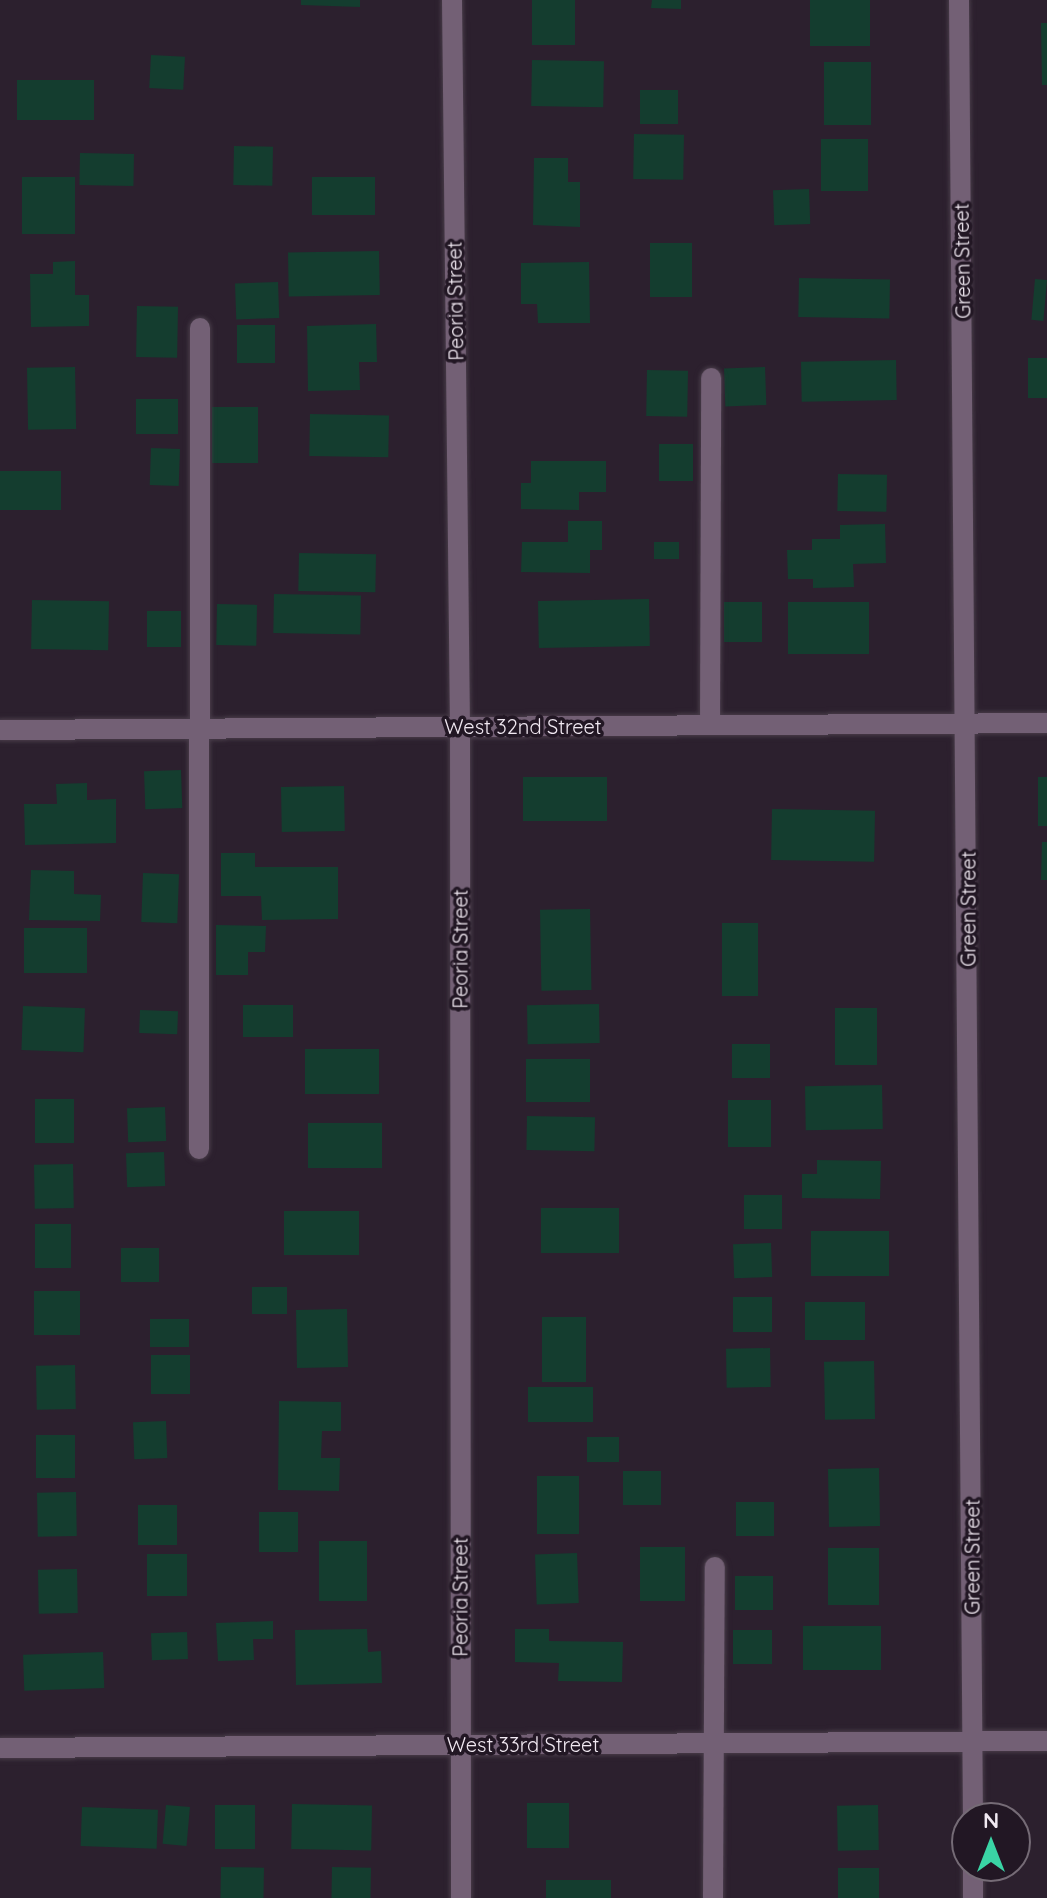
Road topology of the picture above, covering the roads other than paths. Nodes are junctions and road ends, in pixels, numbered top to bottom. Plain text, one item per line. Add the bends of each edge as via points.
1 (452, 0) edge
2 (959, 0) edge
3 (200, 328) dead end
4 (711, 378) dead end
5 (967, 723) junction
6 (1047, 723) edge
7 (710, 725) junction
8 (460, 727) junction
9 (0, 730) edge
10 (196, 730) junction
11 (199, 1149) dead end
12 (715, 1567) dead end
13 (973, 1741) junction
14 (1047, 1741) edge
15 (714, 1743) junction
16 (461, 1745) junction
17 (0, 1748) edge
18 (973, 1802) edge
19 (461, 1898) edge
20 (713, 1898) edge

1 - 8 street, Peoria Street
2 - 5 street, Green Street
3 - 10 street
4 - 7 street
5 - 6 street, West 32nd Street
5 - 7 street, West 32nd Street
5 - 13 street, Green Street
7 - 8 street, West 32nd Street
8 - 10 street, West 32nd Street
8 - 16 street, Peoria Street
9 - 10 street, West 32nd Street
10 - 11 street
12 - 15 street
13 - 14 street, West 33rd Street
13 - 15 street, West 33rd Street
13 - 18 street, Green Street
15 - 16 street, West 33rd Street
15 - 20 street
16 - 17 street, West 33rd Street
16 - 19 street, Peoria Street

